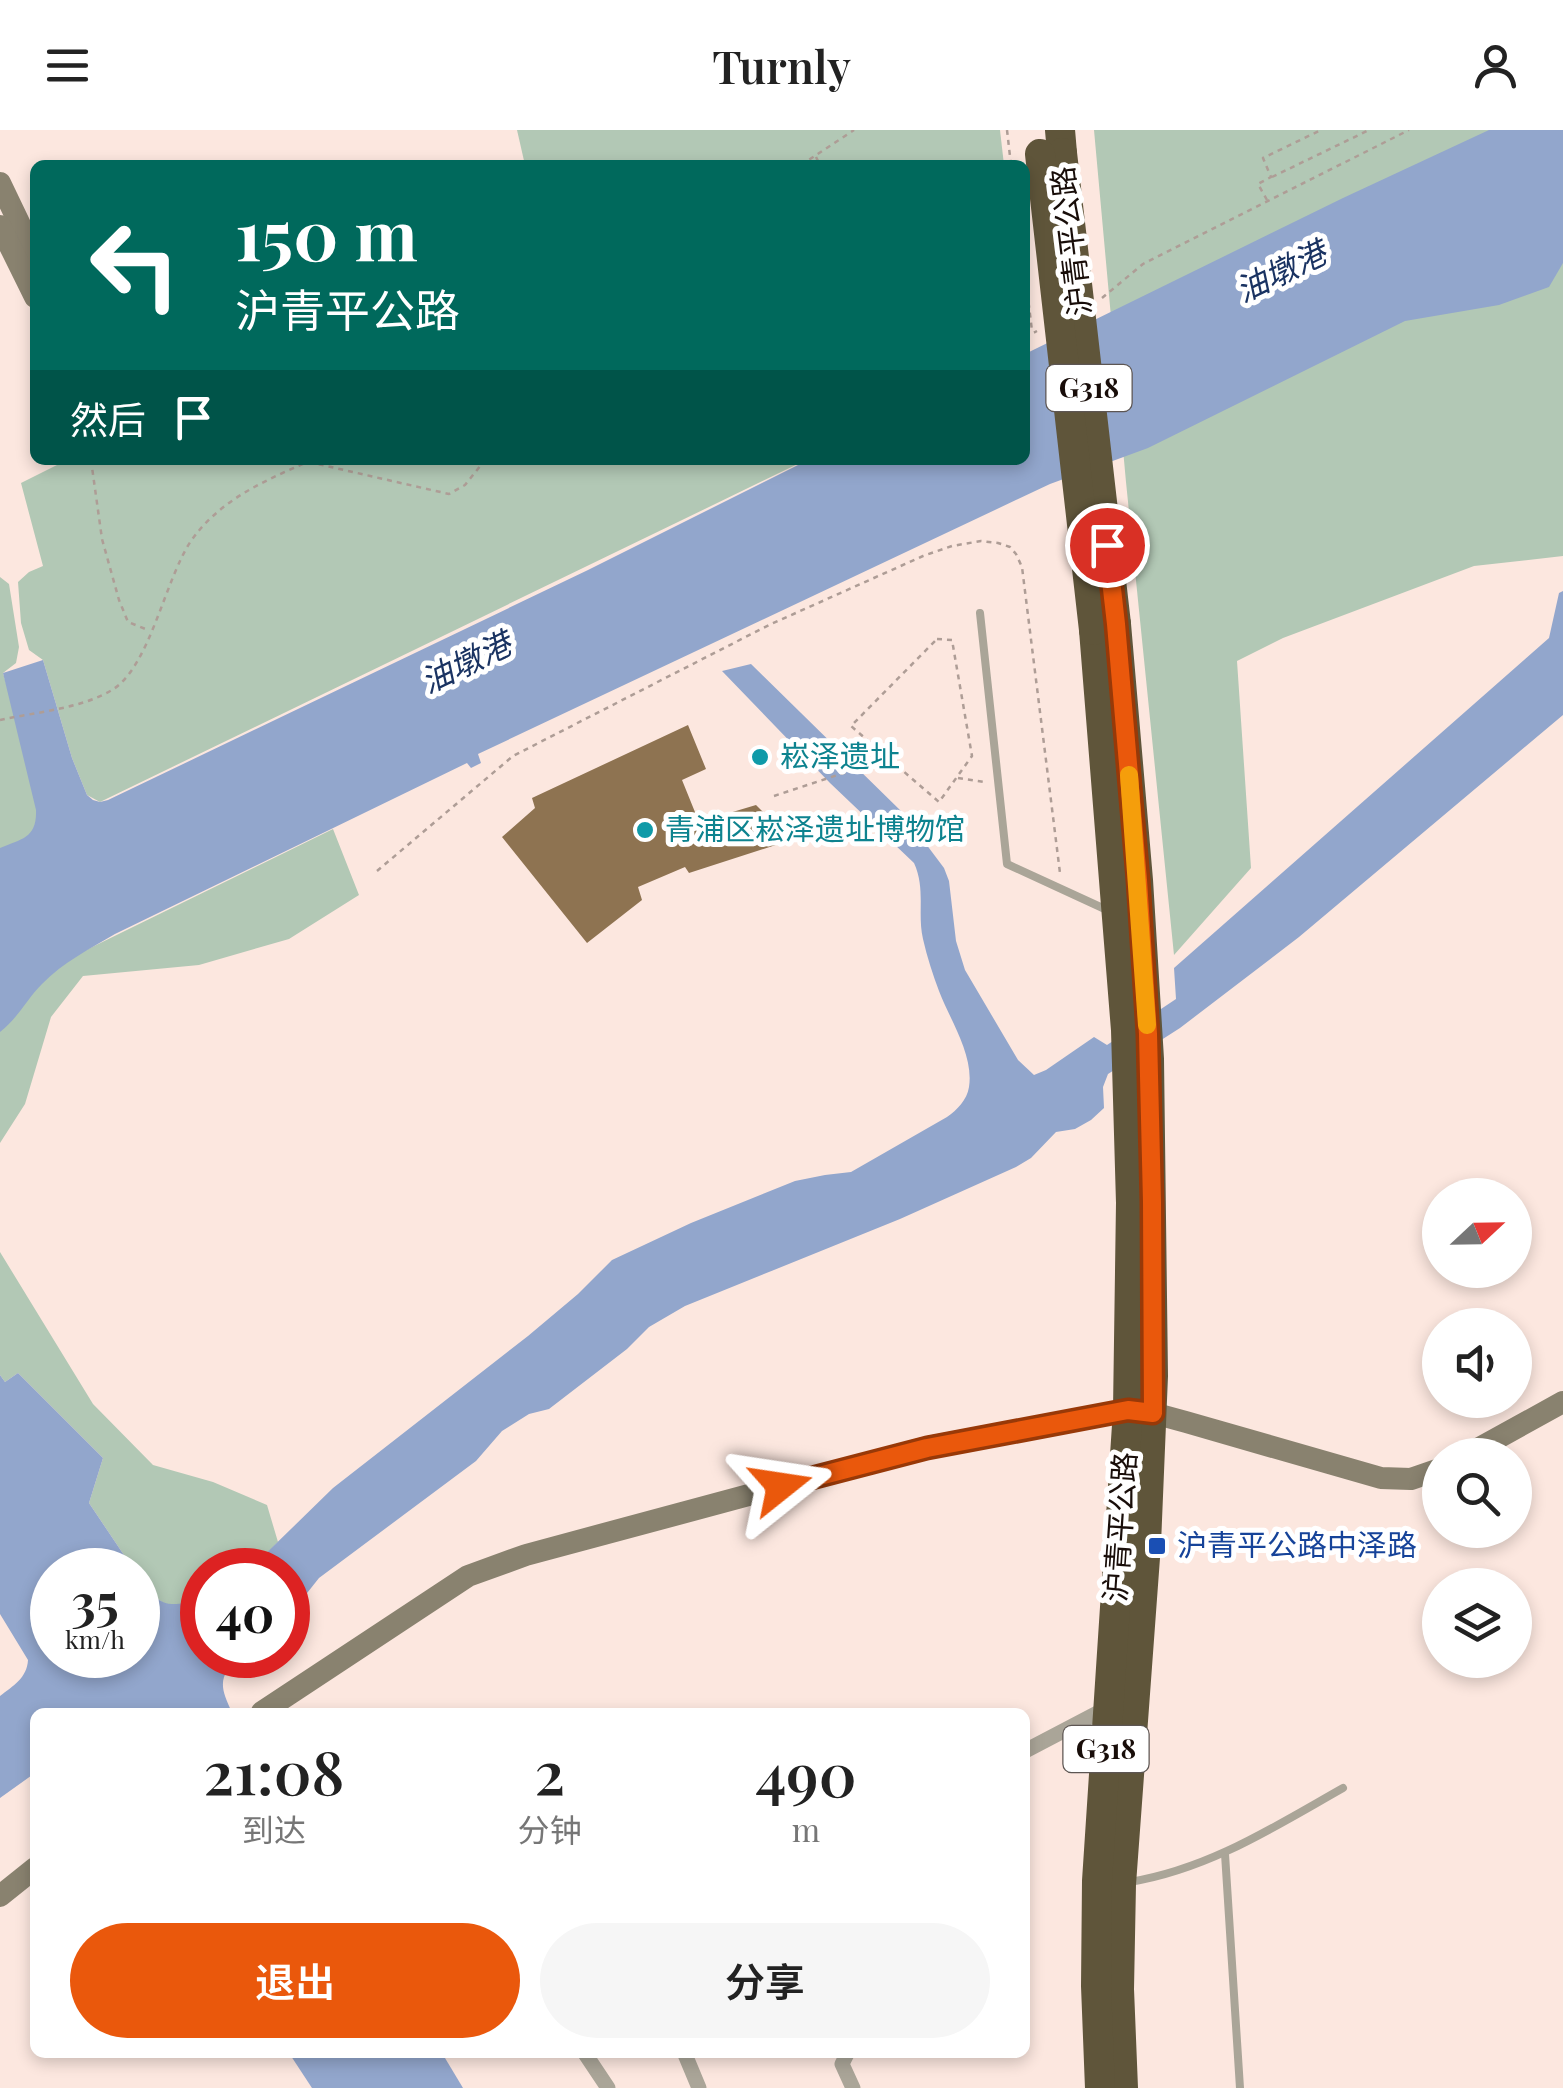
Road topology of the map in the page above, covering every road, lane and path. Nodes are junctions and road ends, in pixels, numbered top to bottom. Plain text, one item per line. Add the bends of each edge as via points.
1 (854, 130) edge
2 (1007, 130) edge
3 (1321, 130) edge
4 (1369, 130) edge
5 (1406, 131) edge
6 (1042, 146) edge
7 (815, 156) junction
8 (809, 160) edge
9 (817, 160) edge
10 (1271, 178) junction
11 (0, 183) edge
12 (1268, 202) junction
13 (0, 226) edge
14 (30, 246) edge
15 (30, 288) edge
16 (1101, 299) dead end
17 (1030, 310) edge
18 (1050, 324) dead end
19 (1033, 333) junction
20 (1030, 334) edge
21 (93, 465) edge
22 (301, 465) edge
23 (327, 465) edge
24 (481, 465) edge
25 (980, 613) dead end
26 (1105, 627) junction
27 (150, 632) junction
28 (0, 720) edge
29 (886, 759) junction
30 (956, 778) junction
31 (998, 784) junction
32 (774, 796) dead end
33 (377, 870) dead end
34 (1062, 889) junction
35 (1116, 914) junction
36 (1136, 1019) junction
37 (1563, 1402) edge
38 (1141, 1412) junction
39 (1498, 1438) edge
40 (1422, 1475) edge
41 (1109, 1706) junction
42 (268, 1708) edge
43 (1030, 1748) edge
44 (1343, 1788) dead end
45 (1225, 1854) junction
46 (30, 1872) edge
47 (1120, 1884) junction
48 (0, 1896) edge
49 (588, 2058) edge
50 (686, 2058) edge
51 (845, 2058) edge
52 (608, 2088) edge
53 (699, 2088) edge
54 (853, 2088) edge
55 (1100, 2088) edge
56 (1122, 2088) edge
57 (1240, 2088) edge

1 - 7 path
2 - 6 path
3 - 10 path via 1263,158
4 - 10 path
5 - 12 path
6 - 26 highway, 沪青平公路 / G318, bridge
7 - 8 path
7 - 9 path
10 - 12 path via 1258,184
11 - 14 street
12 - 16 path via 1143,264
13 - 15 street
17 - 19 path
18 - 19 path
19 - 20 path
21 - 27 path via 119,600 128,622
22 - 27 path via 219,510 192,540
23 - 24 path via 449,494
25 - 31 lane
26 - 35 highway, 沪青平公路 / G318
26 - 36 highway, 沪青平公路 / G318
27 - 28 path via 132,670 114,688 83,702
29 - 30 path via 939,802
29 - 30 path via 851,726 937,639 952,640 972,756
29 - 32 path
30 - 31 path
31 - 34 lane via 1007,864
33 - 34 path via 513,756 769,625 923,556 980,540 1010,547 1022,566
34 - 35 lane
35 - 36 highway, 沪青平公路 / G318
36 - 38 highway, 沪青平公路 / G318
37 - 39 street
38 - 40 street via 1381,1478
38 - 41 highway, 沪青平公路 / G318
38 - 42 street via 927,1448 526,1555 468,1576
38 - 47 highway, 沪青平公路 / G318 via 1146,1544
41 - 43 street
41 - 55 highway, 沪青平公路 / G318 via 1098,1881
44 - 45 lane
45 - 47 lane
45 - 57 lane
46 - 48 street
47 - 56 highway, 沪青平公路 / G318
49 - 52 street
50 - 53 street
51 - 54 street

